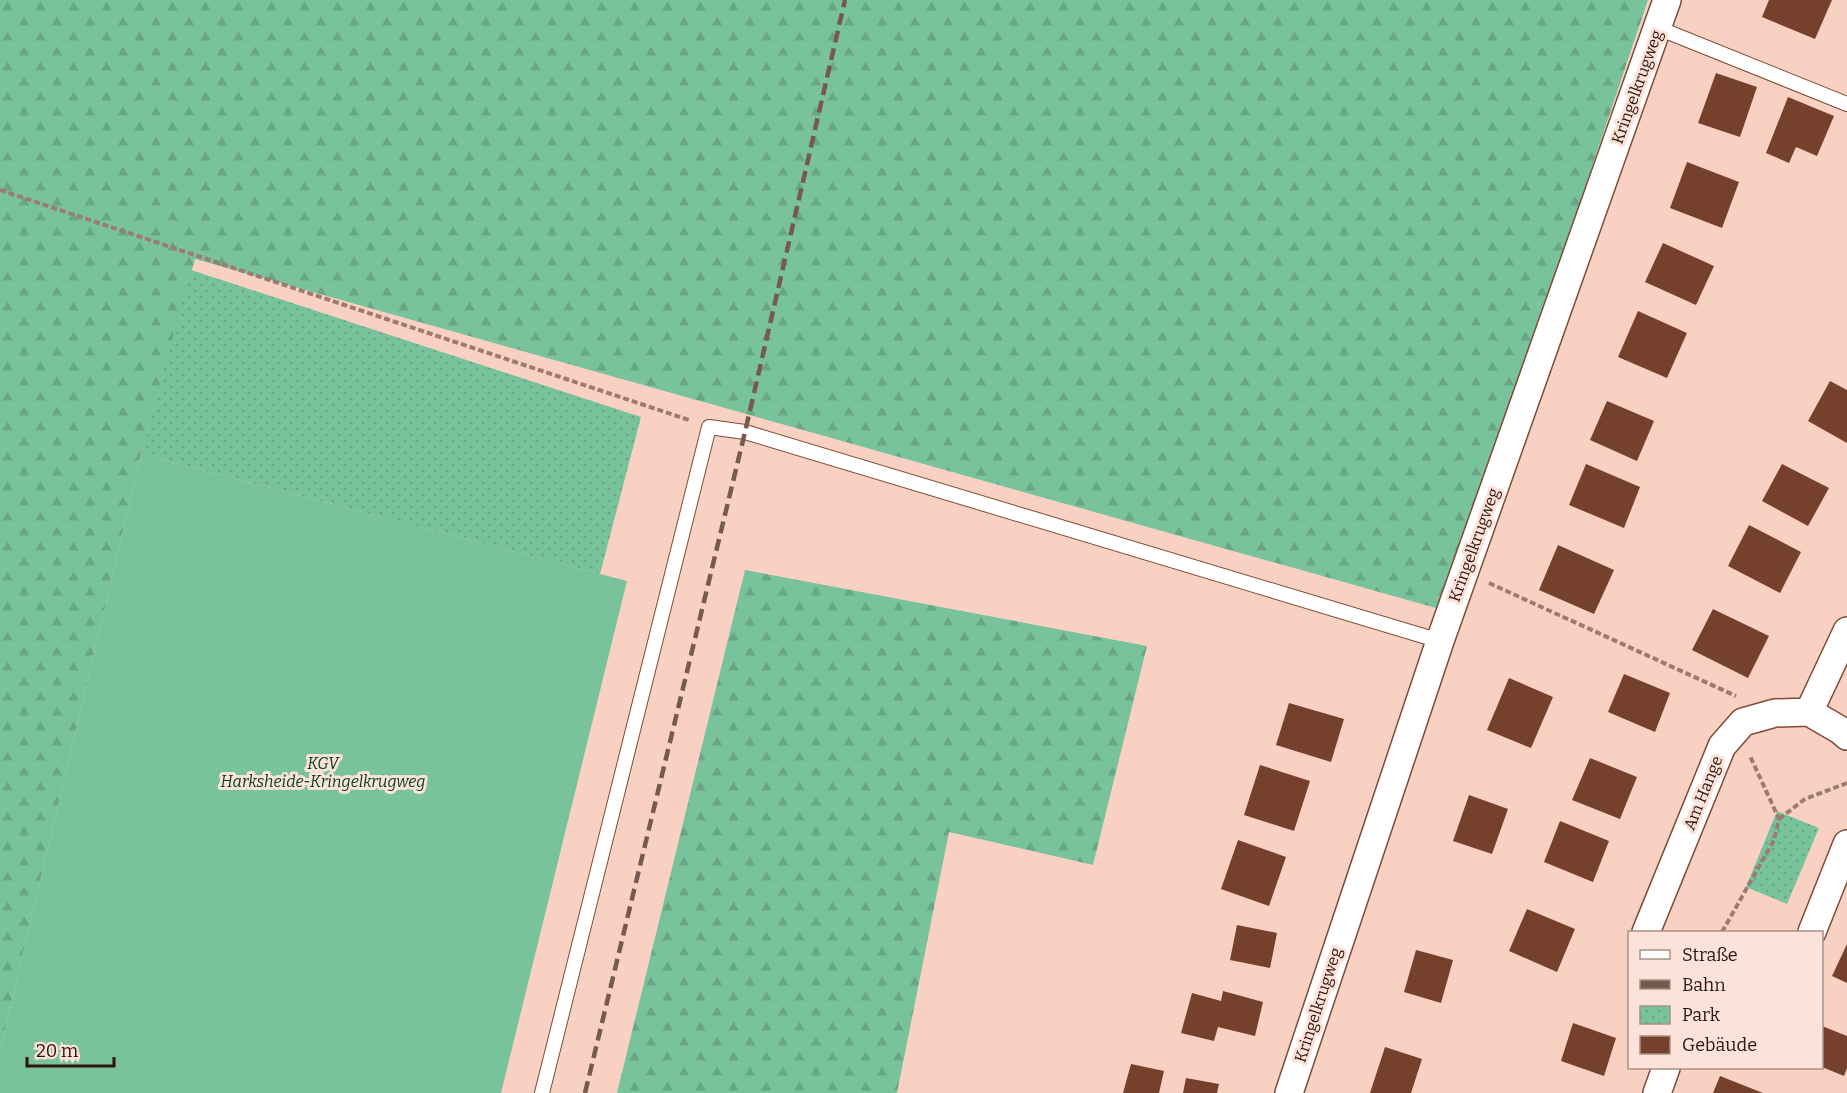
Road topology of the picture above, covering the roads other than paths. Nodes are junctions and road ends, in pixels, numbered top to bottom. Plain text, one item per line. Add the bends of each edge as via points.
1 (1667, 0) edge
2 (1658, 28) junction
3 (1847, 104) edge
4 (1847, 631) edge
5 (1440, 641) junction
6 (1809, 712) junction
7 (1847, 736) edge
8 (1847, 844) edge
9 (1647, 931) edge
10 (1813, 931) edge
11 (1666, 1069) edge
12 (542, 1093) edge
13 (1289, 1093) edge
14 (1657, 1093) edge

1 - 2 street, Kringelkrugweg
2 - 3 lane
2 - 5 street, Kringelkrugweg
4 - 6 street
5 - 12 lane via 745,432 709,427
5 - 13 street, Kringelkrugweg
6 - 7 street
6 - 9 street, Am Hange via 1775,713 1743,722 1722,746
8 - 10 street
11 - 14 street

